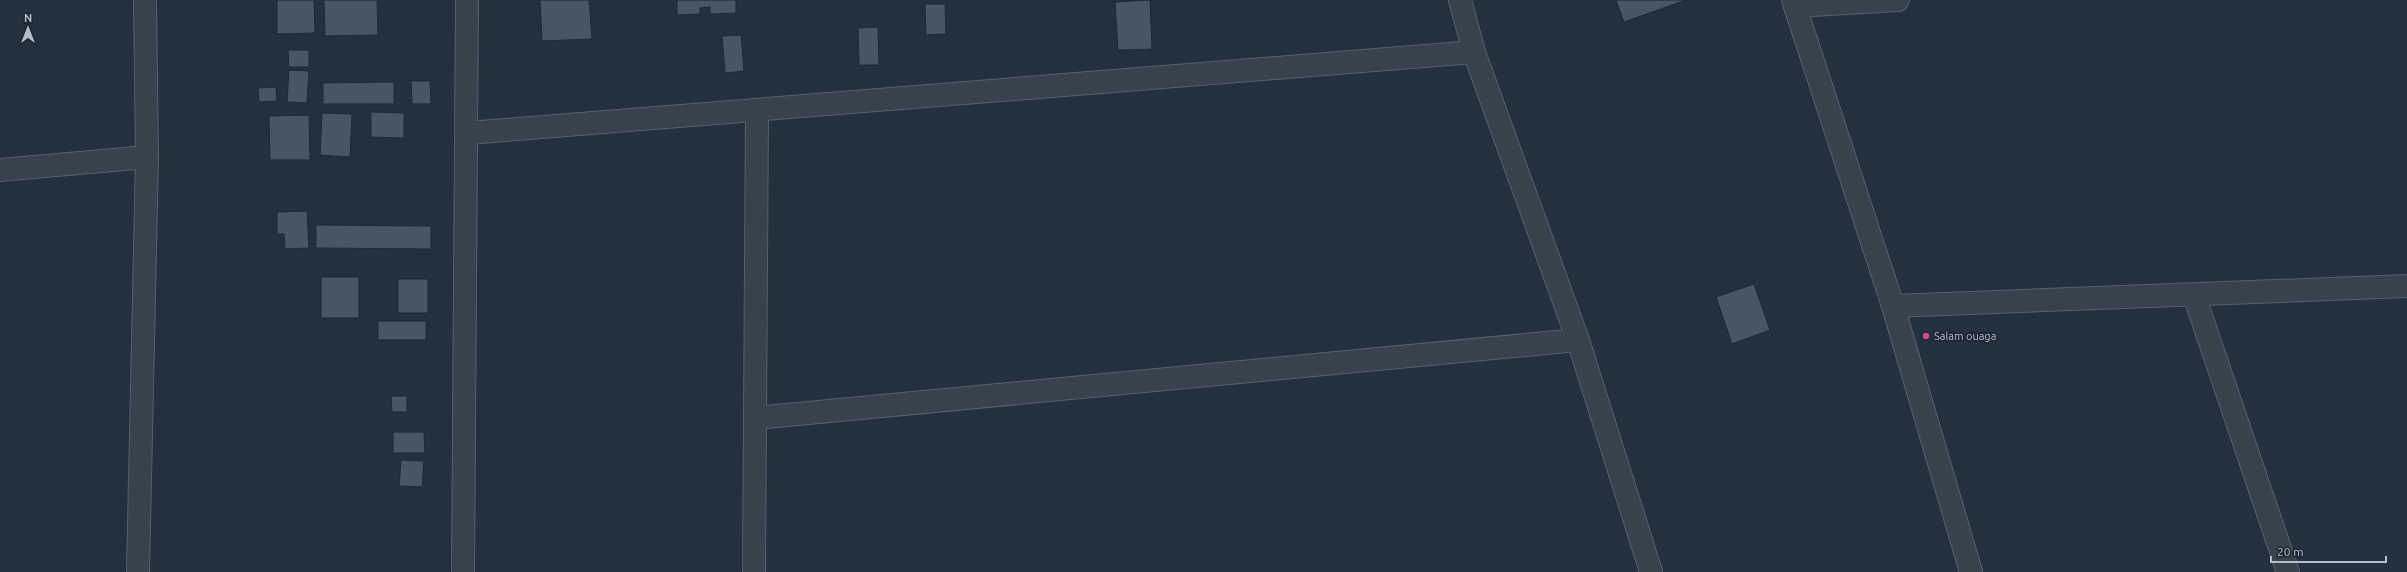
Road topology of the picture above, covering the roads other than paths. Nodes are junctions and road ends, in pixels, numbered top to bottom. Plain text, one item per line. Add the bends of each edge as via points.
1 (145, 0) edge
2 (467, 0) edge
3 (1460, 0) edge
4 (1898, 0) edge
5 (1794, 3) edge
6 (1474, 52) junction
7 (757, 111) junction
8 (468, 133) junction
9 (147, 157) junction
10 (0, 170) edge
11 (2407, 286) edge
12 (2194, 295) junction
13 (1893, 306) junction
14 (1578, 340) junction
15 (755, 418) junction
16 (138, 572) edge
17 (463, 572) edge
18 (754, 572) edge
19 (1651, 572) edge
20 (1971, 572) edge
21 (2288, 572) edge

1 - 9 street
2 - 8 street
3 - 6 street
4 - 5 street
5 - 13 street
6 - 7 street
6 - 14 street
7 - 8 street
7 - 15 street
8 - 17 street
9 - 10 street
9 - 16 street
11 - 12 street
12 - 13 street
12 - 21 street
13 - 20 street
14 - 15 street
14 - 19 street
15 - 18 street

